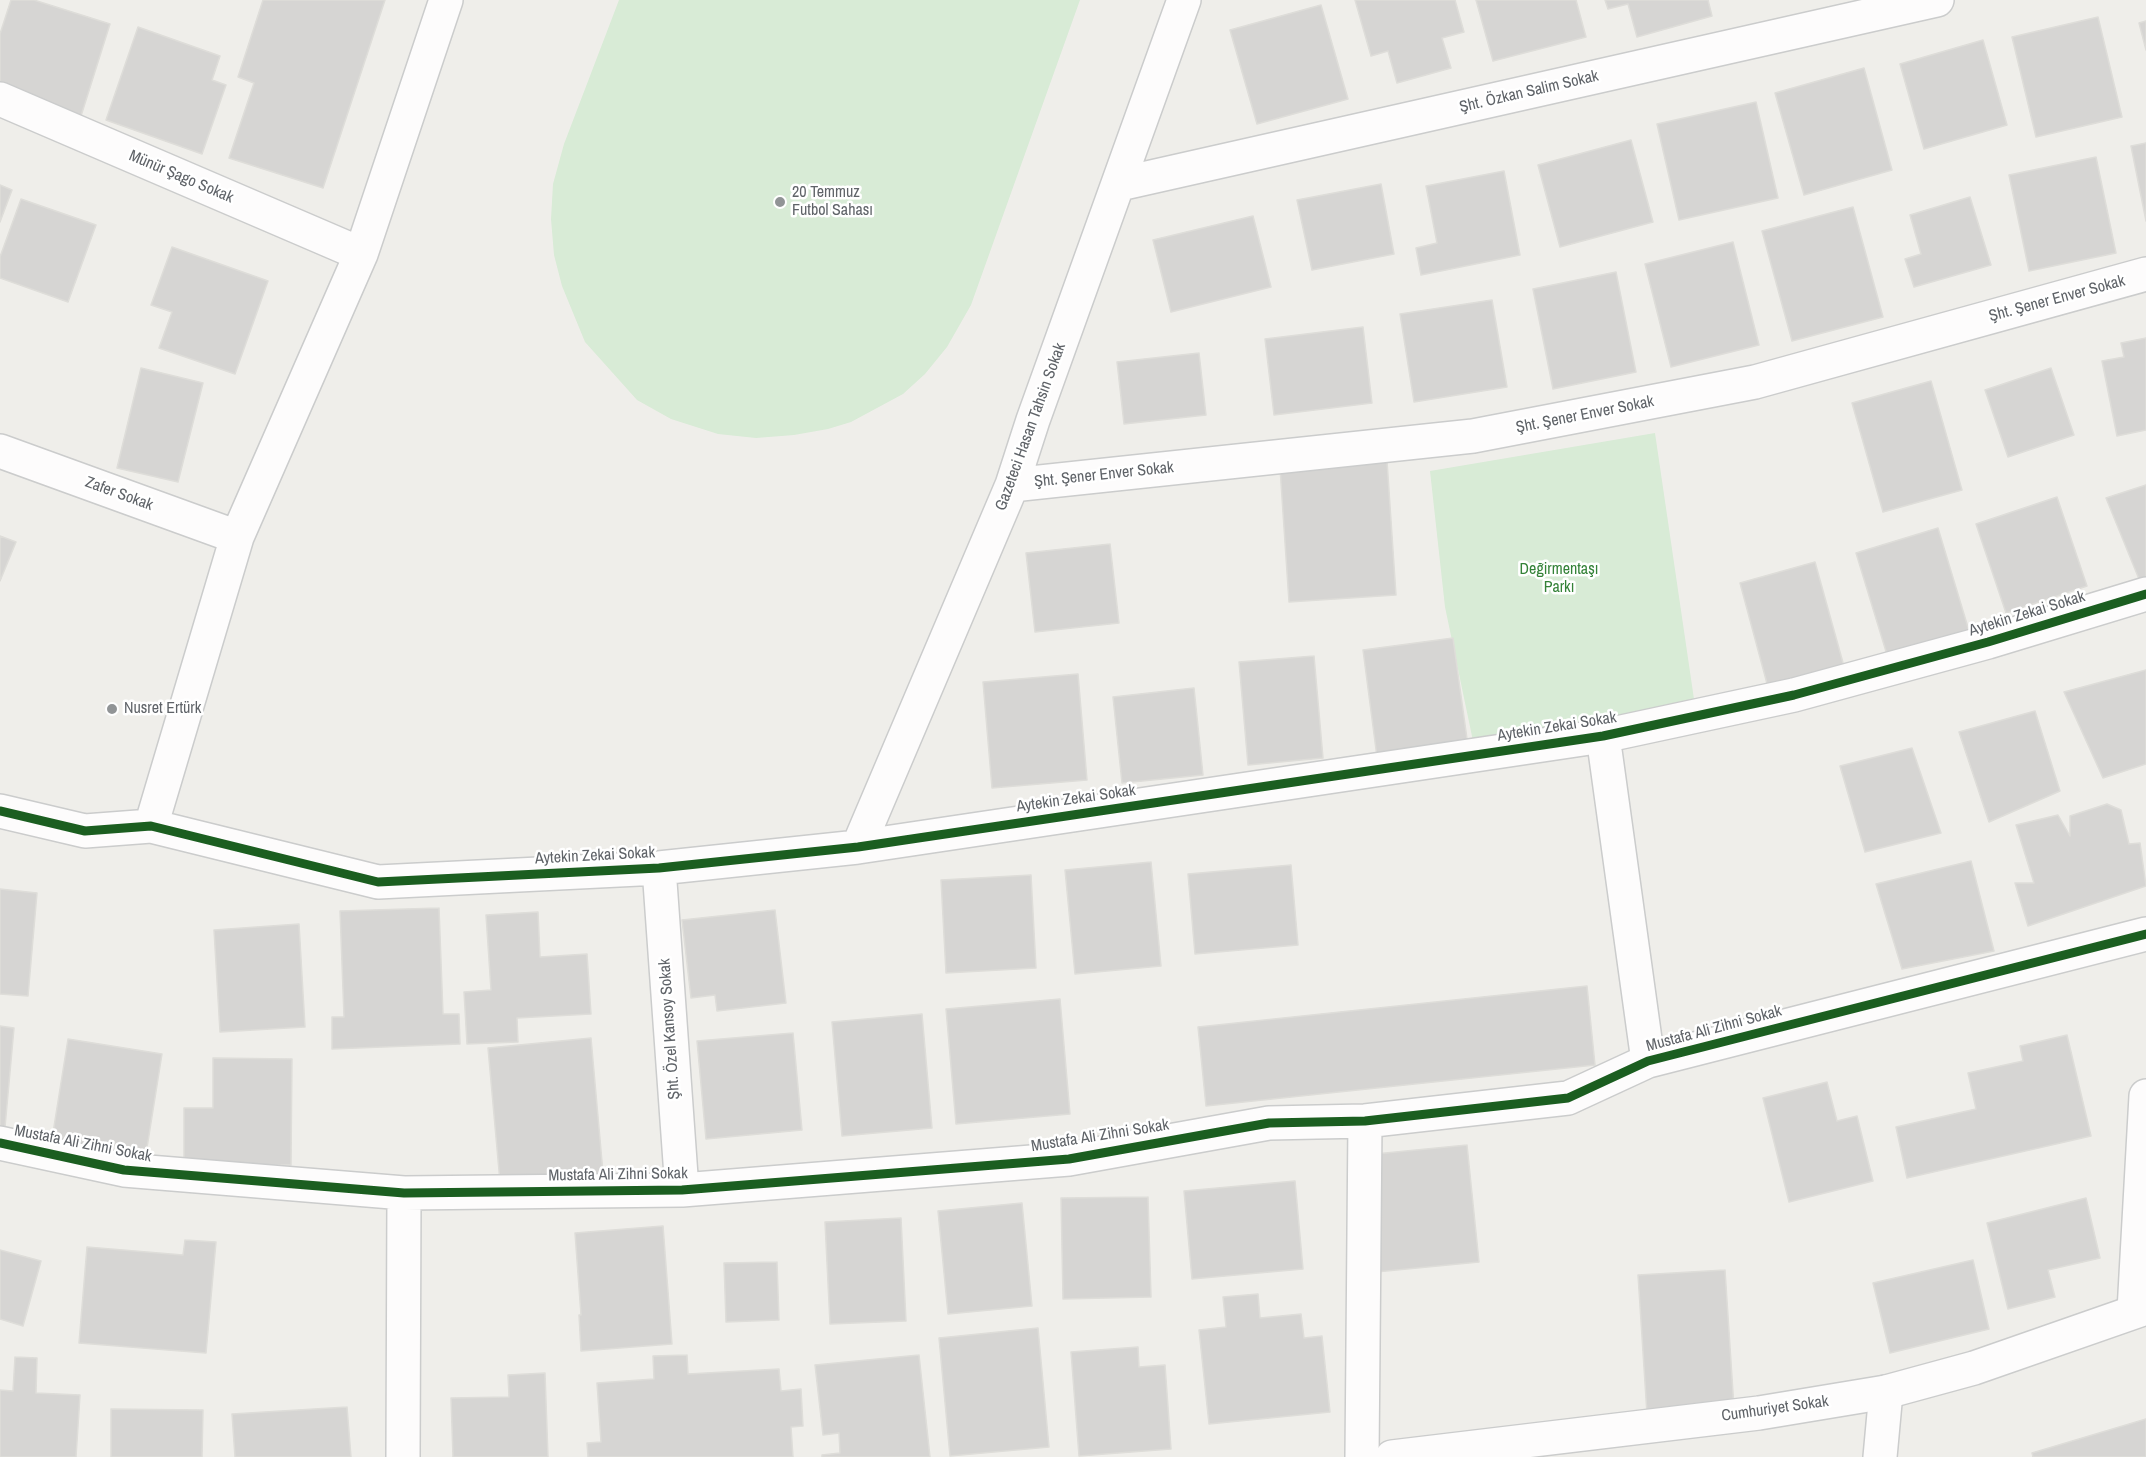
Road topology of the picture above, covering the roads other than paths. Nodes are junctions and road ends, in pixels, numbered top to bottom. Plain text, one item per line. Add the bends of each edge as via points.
1 (446, 0) edge
2 (1184, 0) edge
3 (1937, 0) edge
4 (0, 99) edge
5 (1120, 183) junction
6 (361, 254) junction
7 (2146, 274) edge
8 (0, 451) edge
9 (1012, 485) junction
10 (237, 537) junction
11 (2146, 594) edge
12 (1604, 736) junction
13 (0, 811) edge
14 (151, 826) junction
15 (858, 847) junction
16 (659, 867) junction
17 (2146, 934) edge
18 (1648, 1061) junction
19 (2146, 1096) edge
20 (1365, 1121) junction
21 (0, 1143) edge
22 (682, 1190) junction
23 (404, 1193) junction
24 (2140, 1309) edge
25 (1886, 1392) junction
26 (403, 1457) edge
27 (1362, 1457) edge
28 (1392, 1457) edge
29 (1880, 1457) edge

1 - 6 street
2 - 5 street, Gazeteci Hasan Tahsin Sokak
3 - 5 street, Şht. Özkan Salim Sokak
4 - 6 street, Münür Şago Sokak
5 - 9 street, Gazeteci Hasan Tahsin Sokak
6 - 10 street
7 - 9 street, Şht. Şener Enver Sokak via 1755,382 1473,436
8 - 10 street, Zafer Sokak
9 - 15 street, Gazeteci Hasan Tahsin Sokak
10 - 14 street
11 - 12 street, Aytekin Zekai Sokak via 1794,695
12 - 15 street, Aytekin Zekai Sokak
12 - 18 street
13 - 14 street, Aytekin Zekai Sokak via 85,831
14 - 16 street, Aytekin Zekai Sokak via 378,882
15 - 16 street, Aytekin Zekai Sokak
16 - 22 street, Şht. Özel Kansoy Sokak
17 - 18 street, Mustafa Ali Zihni Sokak
18 - 20 street, Mustafa Ali Zihni Sokak via 1568,1098
19 - 24 street
20 - 22 street, Mustafa Ali Zihni Sokak via 1269,1124 1069,1159
20 - 27 street
21 - 23 street, Mustafa Ali Zihni Sokak via 124,1170
22 - 23 street, Mustafa Ali Zihni Sokak
23 - 26 street
24 - 25 street, Cumhuriyet Sokak via 1974,1368
25 - 28 street, Cumhuriyet Sokak via 1759,1413
25 - 29 street

